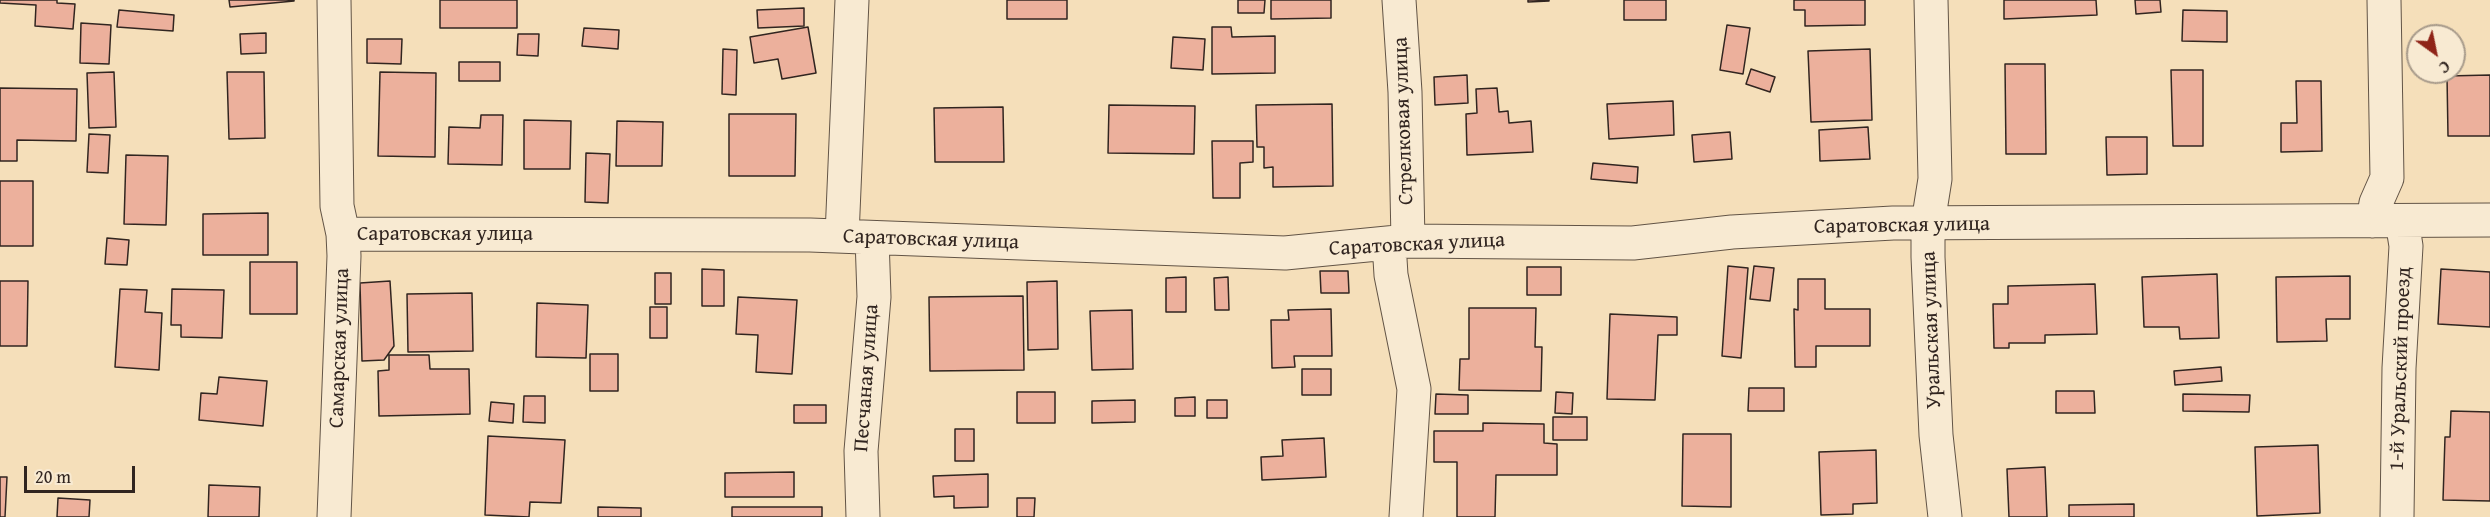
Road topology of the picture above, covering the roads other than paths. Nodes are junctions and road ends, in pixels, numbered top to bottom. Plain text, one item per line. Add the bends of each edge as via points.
1 (334, 0) edge
2 (852, 0) edge
3 (1399, 0) edge
4 (1931, 0) edge
5 (2384, 0) edge
6 (2490, 220) edge
7 (2388, 221) junction
8 (1928, 223) junction
9 (343, 234) junction
10 (857, 237) junction
11 (1399, 242) junction
12 (334, 517) edge
13 (862, 517) edge
14 (1407, 517) edge
15 (1945, 517) edge
16 (2397, 517) edge

1 - 9 street, Самарская улица via 337,206
2 - 10 street, Песчаная улица
3 - 11 street, Стрелковая улица via 1405,92 1405,204
4 - 8 street, Уральская улица via 1935,179
5 - 7 street, 1-й Уральский проезд via 2387,178 2376,203
6 - 7 street, Саратовская улица
7 - 8 street, Саратовская улица
7 - 16 street, 1-й Уральский проезд via 2406,246
8 - 11 street, Саратовская улица via 1743,232 1633,243
8 - 15 street, Уральская улица via 1936,435
9 - 10 street, Саратовская улица
9 - 12 street, Самарская улица
10 - 11 street, Саратовская улица via 1285,253
10 - 13 street, Песчаная улица via 874,297 861,451
11 - 14 street, Стрелковая улица via 1391,275 1414,389

